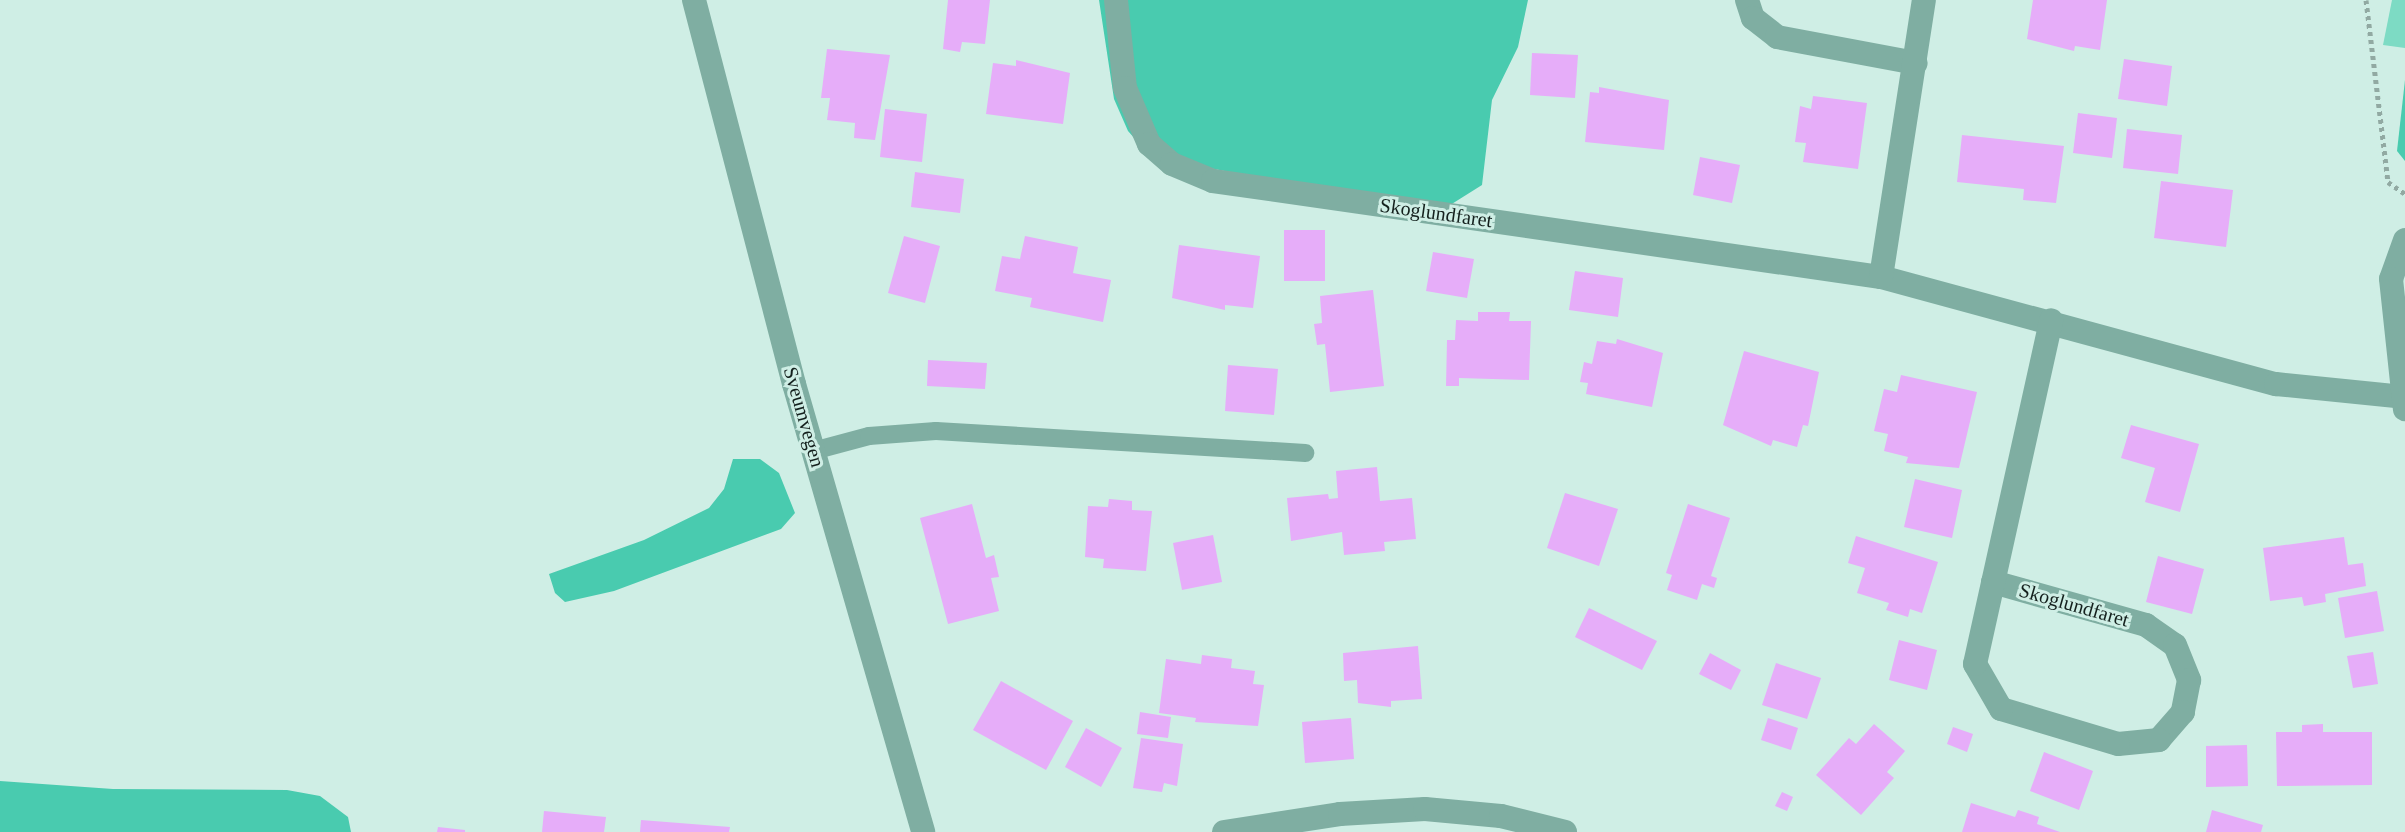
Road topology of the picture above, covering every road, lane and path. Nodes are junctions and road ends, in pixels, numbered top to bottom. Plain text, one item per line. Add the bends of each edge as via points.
1 (694, 0) edge
2 (1116, 0) edge
3 (1747, 0) edge
4 (1924, 0) edge
5 (2366, 0) edge
6 (1916, 63) junction
7 (2405, 194) edge
8 (2405, 240) edge
9 (1881, 277) junction
10 (2051, 320) junction
11 (2404, 403) edge
12 (813, 451) junction
13 (1305, 453) dead end
14 (1993, 582) junction
15 (1338, 823) edge
16 (923, 832) edge
17 (1224, 832) edge
18 (1565, 832) edge

1 - 12 street, Sveumvegen
2 - 9 street, Skoglundfaret via 1125,88 1149,144 1172,164 1213,181
3 - 6 street via 1753,18 1777,37
4 - 6 street
5 - 7 path via 2388,182
6 - 9 street
8 - 11 street via 2391,279
9 - 10 street, Skoglundfaret
10 - 11 street, Skoglundfaret via 2276,384
10 - 14 street, Skoglundfaret
12 - 13 lane via 869,436 936,431
12 - 16 street, Sveumvegen
14 - 14 street, Skoglundfaret via 1975,664 2001,709 2118,744 2159,740 2183,712 2189,680 2175,645 2146,625
15 - 17 street
15 - 18 street via 1463,811

